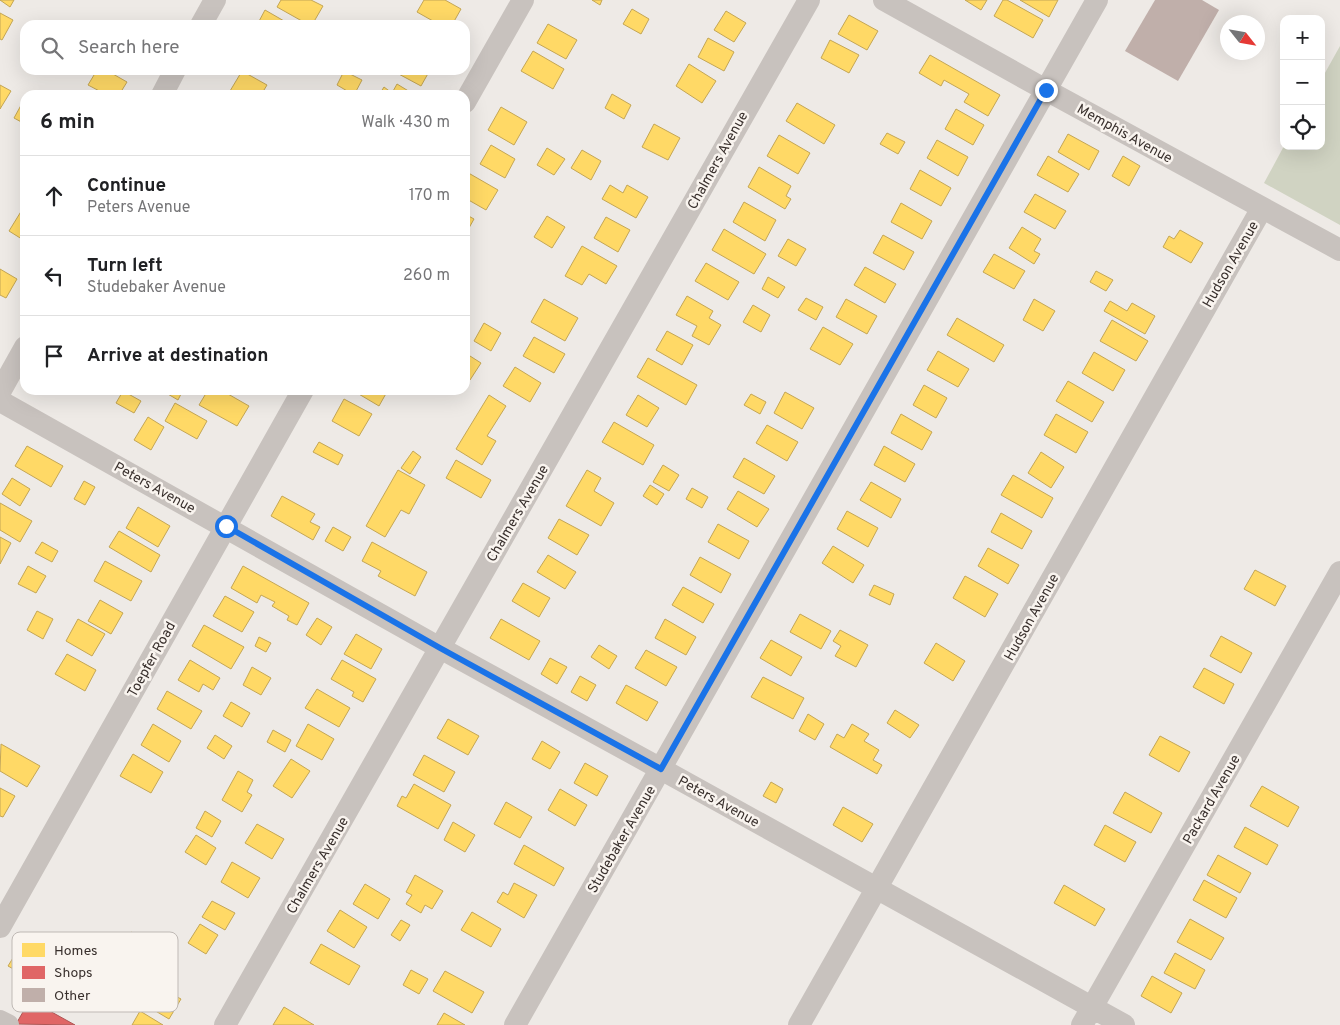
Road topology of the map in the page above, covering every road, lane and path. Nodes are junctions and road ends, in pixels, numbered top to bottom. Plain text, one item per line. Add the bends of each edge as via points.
1 (215, 0) edge
2 (523, 0) edge
3 (809, 0) edge
4 (884, 0) edge
5 (1097, 0) edge
6 (204, 20) edge
7 (173, 75) edge
8 (165, 90) edge
9 (1046, 90) junction
10 (470, 93) edge
11 (1262, 208) junction
12 (1340, 250) edge
13 (20, 355) edge
14 (0, 392) edge
15 (300, 395) edge
16 (0, 401) edge
17 (226, 526) junction
18 (1340, 572) edge
19 (440, 648) junction
20 (661, 769) junction
21 (877, 889) junction
22 (0, 927) edge
23 (1087, 1016) edge
24 (0, 1021) edge
25 (8, 1025) edge
26 (226, 1025) edge
27 (515, 1025) edge
28 (799, 1025) edge
29 (1124, 1025) edge

1 - 6 street
2 - 10 street
3 - 19 street, Chalmers Avenue
4 - 9 street, Memphis Avenue
5 - 9 street, Studebaker Avenue
7 - 8 street
9 - 11 street, Memphis Avenue
9 - 20 street, Studebaker Avenue
11 - 12 street, Memphis Avenue
11 - 21 street, Hudson Avenue
13 - 14 street
15 - 17 street, Toepfer Road
16 - 17 street, Peters Avenue
17 - 19 street, Peters Avenue
17 - 22 street, Toepfer Road
18 - 23 street, Packard Avenue
19 - 20 street, Peters Avenue
19 - 26 street, Chalmers Avenue
20 - 21 street, Peters Avenue
20 - 27 street, Studebaker Avenue
21 - 23 street, Peters Avenue
21 - 28 street, Hudson Avenue
23 - 29 street, Peters Avenue
24 - 25 street

